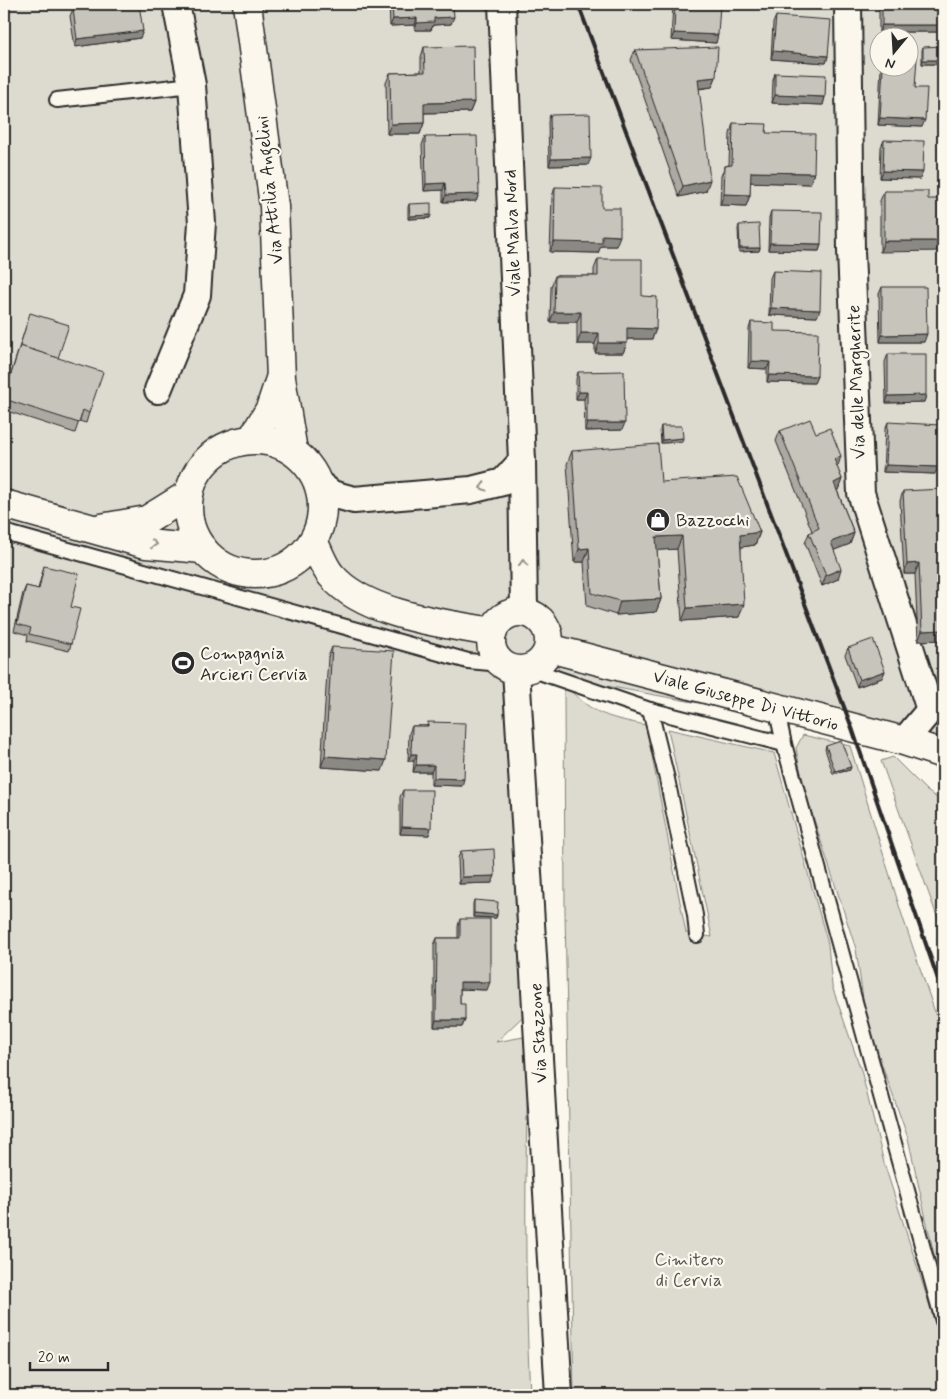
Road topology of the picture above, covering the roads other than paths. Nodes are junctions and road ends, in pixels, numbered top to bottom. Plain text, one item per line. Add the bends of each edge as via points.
1 (176, 4) edge
2 (246, 4) edge
3 (502, 4) edge
4 (848, 4) edge
5 (192, 85) junction
6 (56, 100) dead end
7 (281, 378) junction
8 (158, 390) dead end
9 (252, 440) junction
10 (293, 451) junction
11 (522, 461) junction
12 (319, 484) junction
13 (189, 494) junction
14 (4, 504) edge
15 (90, 530) junction
16 (4, 532) edge
17 (313, 541) junction
18 (204, 549) junction
19 (272, 572) junction
20 (331, 575) junction
21 (524, 612) junction
22 (492, 632) junction
23 (549, 648) junction
24 (516, 668) junction
25 (776, 707) junction
26 (650, 710) junction
27 (904, 741) junction
28 (784, 744) junction
29 (943, 754) edge
30 (697, 935) dead end
31 (943, 1321) edge
32 (559, 1395) edge

1 - 5 street
2 - 7 street, Via Attilia Angelini via 274,206
3 - 11 street, Viale Malva Nord
4 - 27 street, Via delle Margherite via 851,251 861,493 930,710
5 - 6 lane
5 - 8 street via 202,223 197,295
7 - 9 street, Via Attilia Angelini via 270,409
7 - 10 street, Via Attilia Angelini
9 - 10 street via 273,442
9 - 13 street via 230,444 211,456 197,473
10 - 12 street
11 -> 12 street via 502,482 471,490 354,500 332,494
21 -> 11 street, Viale Malva Nord
12 - 17 street via 321,523
13 - 15 street via 147,520
13 - 18 street via 193,532
14 - 15 street
15 -> 18 street via 146,544
16 - 24 lane via 468,661
17 - 19 street via 295,560
17 - 20 street
18 - 19 street via 218,562 234,570 253,574
19 - 20 street
20 - 22 street via 353,593 402,616
21 - 22 street via 504,617
21 - 23 street via 541,621 550,639
22 - 24 street via 492,650
23 - 24 street via 545,658
23 - 25 street, Viale Giuseppe Di Vittorio
24 - 26 lane
24 - 32 street, Via Stazzone
25 - 27 street, Viale Giuseppe Di Vittorio
25 - 28 lane
26 - 28 lane
26 - 30 lane
27 - 29 street, Viale Giuseppe Di Vittorio
28 - 31 lane

